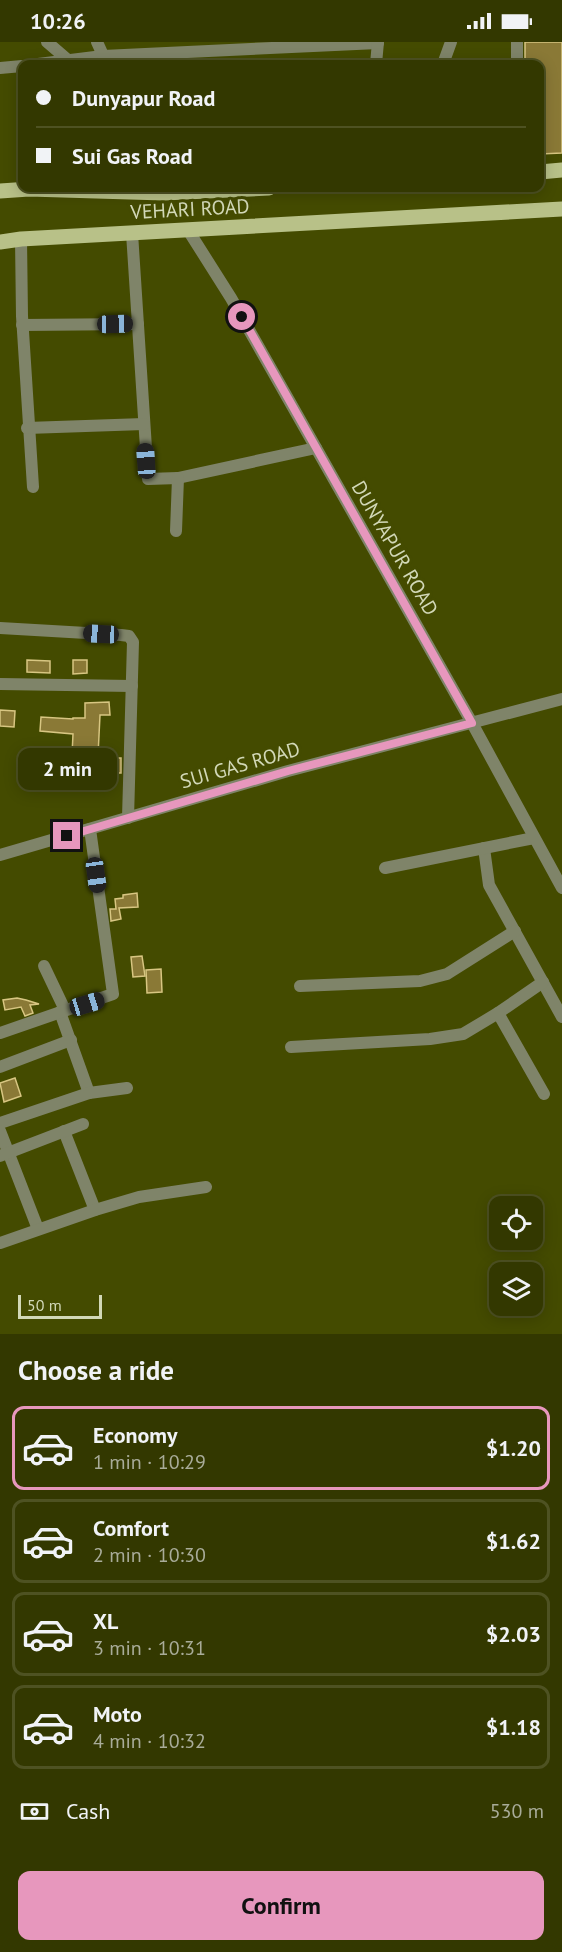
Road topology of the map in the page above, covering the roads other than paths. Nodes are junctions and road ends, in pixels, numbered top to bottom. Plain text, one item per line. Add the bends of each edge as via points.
1 (47, 42) edge
2 (97, 42) edge
3 (378, 42) edge
4 (451, 42) edge
5 (517, 42) edge
6 (171, 47) edge
7 (68, 60) joint
8 (105, 60) edge
9 (376, 60) edge
10 (444, 60) edge
11 (517, 60) edge
12 (18, 66) edge
13 (0, 68) edge
14 (562, 170) edge
15 (544, 172) edge
16 (18, 189) edge
17 (0, 191) edge
18 (562, 209) edge
19 (188, 230) junction
20 (132, 233) junction
21 (21, 239) junction
22 (0, 242) edge
23 (138, 324) junction
24 (22, 325) junction
25 (144, 424) junction
26 (27, 428) junction
27 (316, 448) junction
28 (178, 478) junction
29 (33, 487) dead end
30 (176, 531) dead end
31 (0, 628) edge
32 (0, 684) edge
33 (132, 686) junction
34 (562, 699) edge
35 (472, 723) junction
36 (128, 818) junction
37 (90, 829) junction
38 (534, 837) junction
39 (484, 848) junction
40 (0, 855) edge
41 (385, 868) dead end
42 (562, 888) edge
43 (514, 931) junction
44 (44, 966) dead end
45 (543, 982) junction
46 (300, 986) dead end
47 (63, 1011) junction
48 (498, 1013) junction
49 (562, 1017) edge
50 (0, 1033) edge
51 (71, 1040) junction
52 (291, 1047) dead end
53 (0, 1067) edge
54 (127, 1088) dead end
55 (89, 1093) junction
56 (543, 1094) dead end
57 (0, 1123) edge
58 (83, 1124) dead end
59 (0, 1131) edge
60 (64, 1131) junction
61 (4, 1154) edge
62 (206, 1187) dead end
63 (95, 1210) junction
64 (38, 1228) junction
65 (0, 1243) edge

1 - 7 street
2 - 8 street
3 - 6 street
3 - 9 street
4 - 10 street
5 - 11 street
6 - 8 street
7 - 8 street
12 - 13 street
14 - 15 main road
16 - 17 main road, VEHARI ROAD
18 - 19 main road, VEHARI ROAD
19 - 20 main road, VEHARI ROAD
19 - 27 street, DUNYAPUR ROAD
20 - 21 main road, VEHARI ROAD
20 - 23 street
21 - 22 main road, VEHARI ROAD
21 - 24 street
23 - 24 street
23 - 25 street
24 - 26 street
25 - 26 street
25 - 28 street via 148,479
26 - 29 street
27 - 28 street
27 - 35 street, DUNYAPUR ROAD
28 - 30 street
31 - 33 street via 129,636 133,642
32 - 33 street
33 - 36 street
34 - 35 street, SUI GAS ROAD
35 - 36 street, SUI GAS ROAD
35 - 38 street, DUNYAPUR ROAD
36 - 37 street, SUI GAS ROAD
37 - 40 street, SUI GAS ROAD
37 - 47 street via 112,994
38 - 39 street
38 - 42 street, DUNYAPUR ROAD
39 - 41 street
39 - 43 street via 489,885
43 - 45 street
43 - 46 street via 447,974 429,979
44 - 47 street
45 - 48 street
45 - 49 street
47 - 50 street
47 - 51 street
48 - 52 street via 464,1034
48 - 56 street
51 - 53 street
51 - 55 street
54 - 55 street
55 - 57 street
58 - 60 street
59 - 61 street
60 - 61 street
60 - 63 street
61 - 64 street
62 - 63 street via 140,1197
63 - 64 street
64 - 65 street

